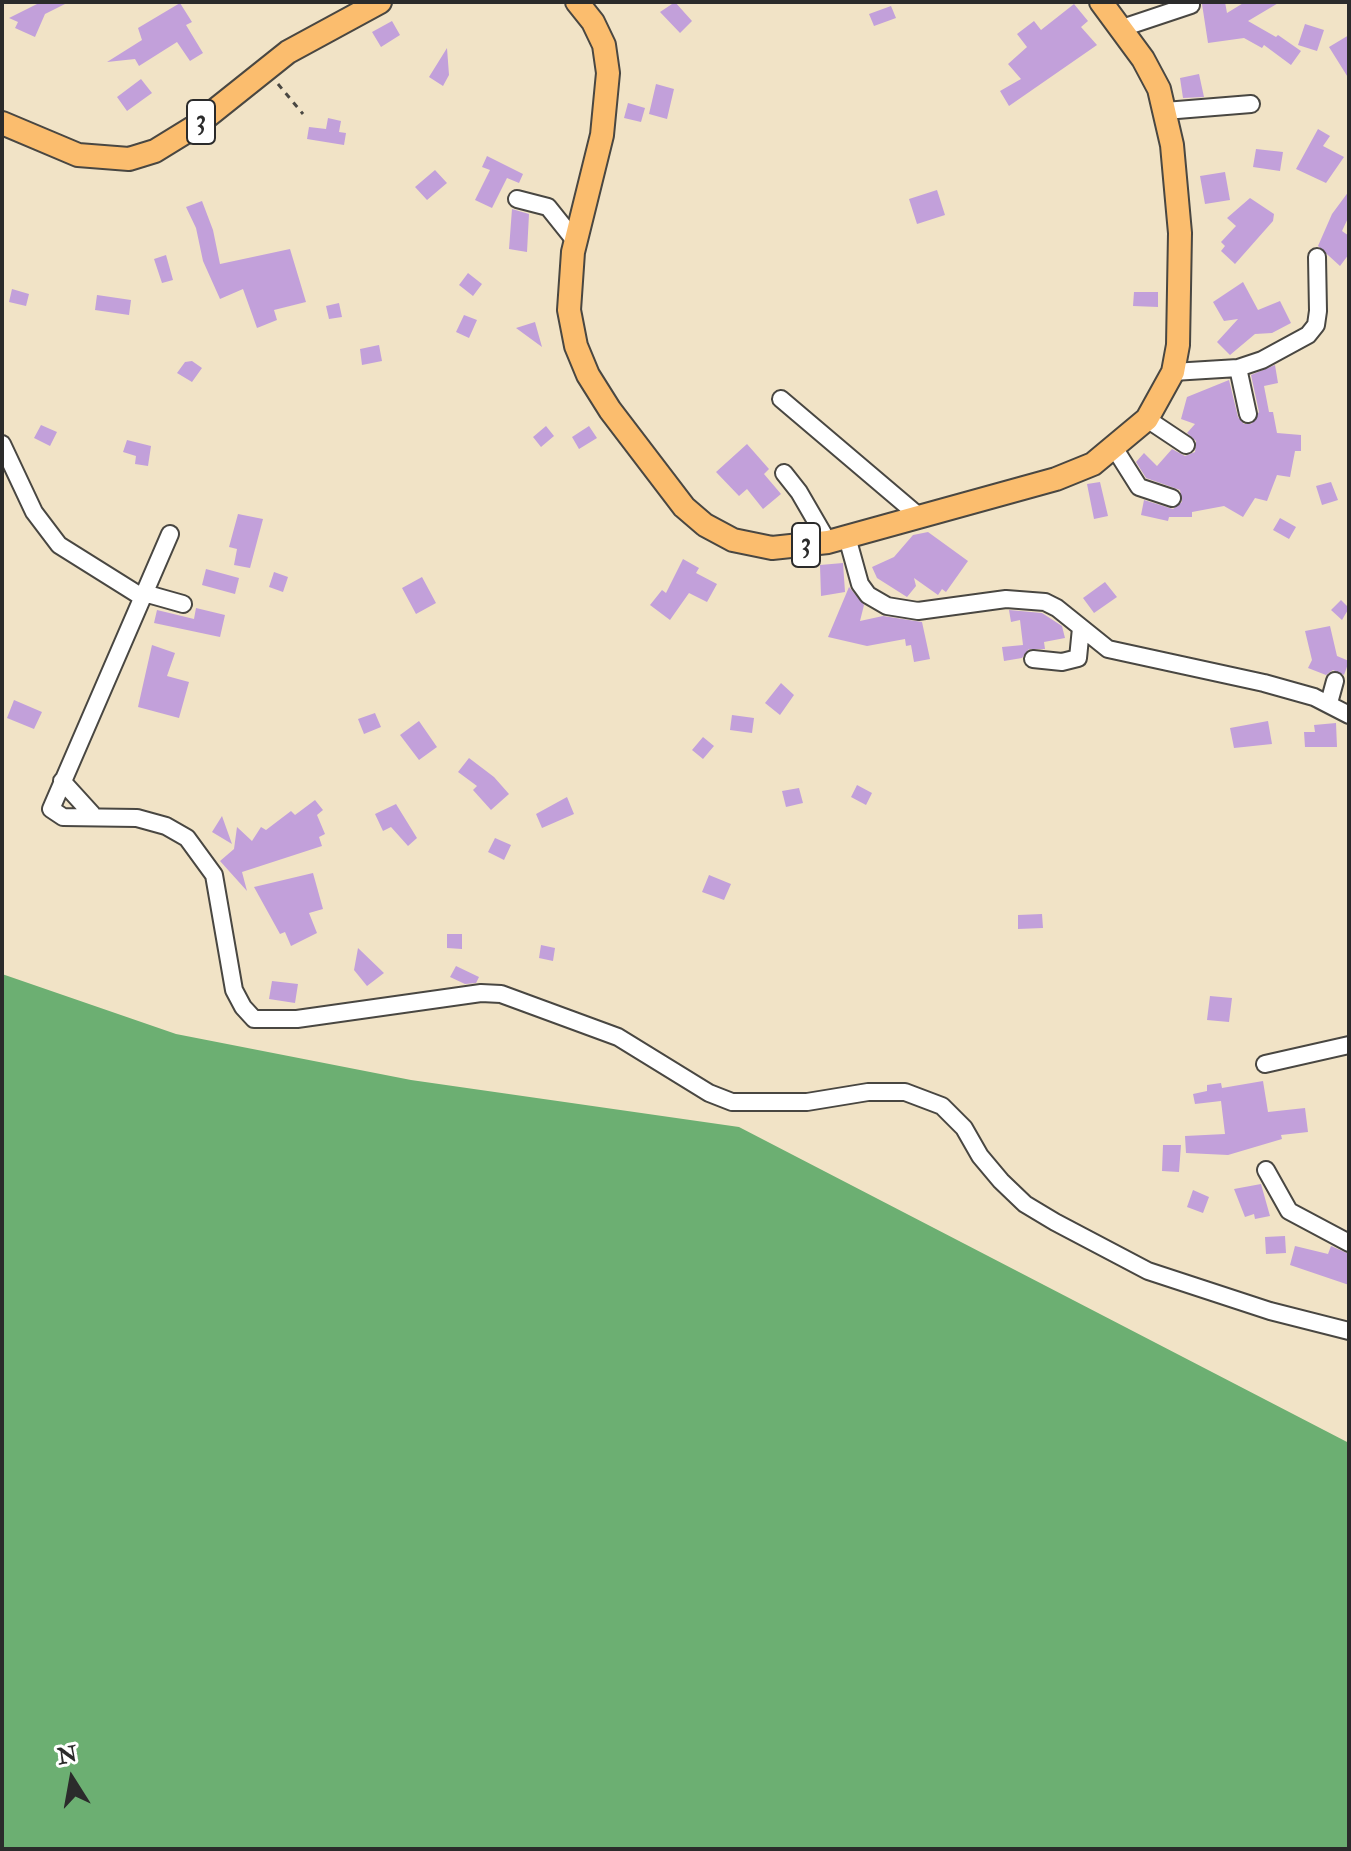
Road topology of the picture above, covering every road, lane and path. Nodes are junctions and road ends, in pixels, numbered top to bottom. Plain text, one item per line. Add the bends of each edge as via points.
1 (380, 2) edge
2 (577, 2) edge
3 (1101, 2) edge
4 (1191, 5) dead end
5 (1122, 28) junction
6 (262, 73) junction
7 (1251, 104) dead end
8 (1165, 111) junction
9 (303, 114) dead end
10 (2, 123) edge
11 (517, 199) dead end
12 (576, 242) junction
13 (1317, 257) dead end
14 (1238, 368) junction
15 (1173, 372) junction
16 (781, 399) dead end
17 (1248, 414) dead end
18 (1147, 419) junction
19 (2, 444) edge
20 (1186, 445) dead end
21 (1115, 449) junction
22 (784, 473) dead end
23 (1172, 498) dead end
24 (920, 517) junction
25 (170, 534) dead end
26 (837, 540) junction
27 (143, 595) junction
28 (183, 604) dead end
29 (1081, 628) junction
30 (1033, 659) dead end
31 (1335, 681) dead end
32 (1329, 703) junction
33 (1349, 715) edge
34 (62, 781) junction
35 (92, 814) junction
36 (1349, 1045) edge
37 (1265, 1064) dead end
38 (1266, 1170) dead end
39 (1349, 1243) edge
40 (1349, 1331) edge

1 - 6 highway, 3 via 288,52
2 - 12 highway, 3 via 604,45 608,73 602,135
3 - 5 highway, 3
4 - 5 street
5 - 8 highway, 3 via 1143,59
6 - 9 path via 282,87
6 - 10 highway, 3 via 194,127 155,151 129,159 78,155
7 - 8 street
8 - 15 highway, 3 via 1180,233
11 - 12 street via 548,207
12 - 26 highway, 3 via 569,310 588,375 684,507 733,540 772,548
13 - 14 street via 1316,325 1294,344
14 - 15 street
14 - 17 street
15 - 18 highway, 3
16 - 24 street
18 - 20 street
18 - 21 highway, 3
19 - 27 street via 34,512 59,545
21 - 23 street via 1139,487
21 - 24 highway, 3 via 1056,479
22 - 26 street
24 - 26 highway, 3
25 - 27 street
26 - 29 street via 868,595 887,606 918,611 1031,600 1057,608
27 - 28 street
27 - 34 street
29 - 30 street via 1078,658
29 - 32 street via 1108,649 1219,672
31 - 32 street
32 - 33 street
34 - 35 street
34 - 35 street via 52,804 54,814
35 - 40 street via 166,826 187,838 207,862 219,891 234,990 254,1019 297,1019 501,994 618,1037 732,1102 807,1102 905,1092 942,1106 1001,1181 1055,1222 1148,1271
36 - 37 street
38 - 39 street via 1289,1211

